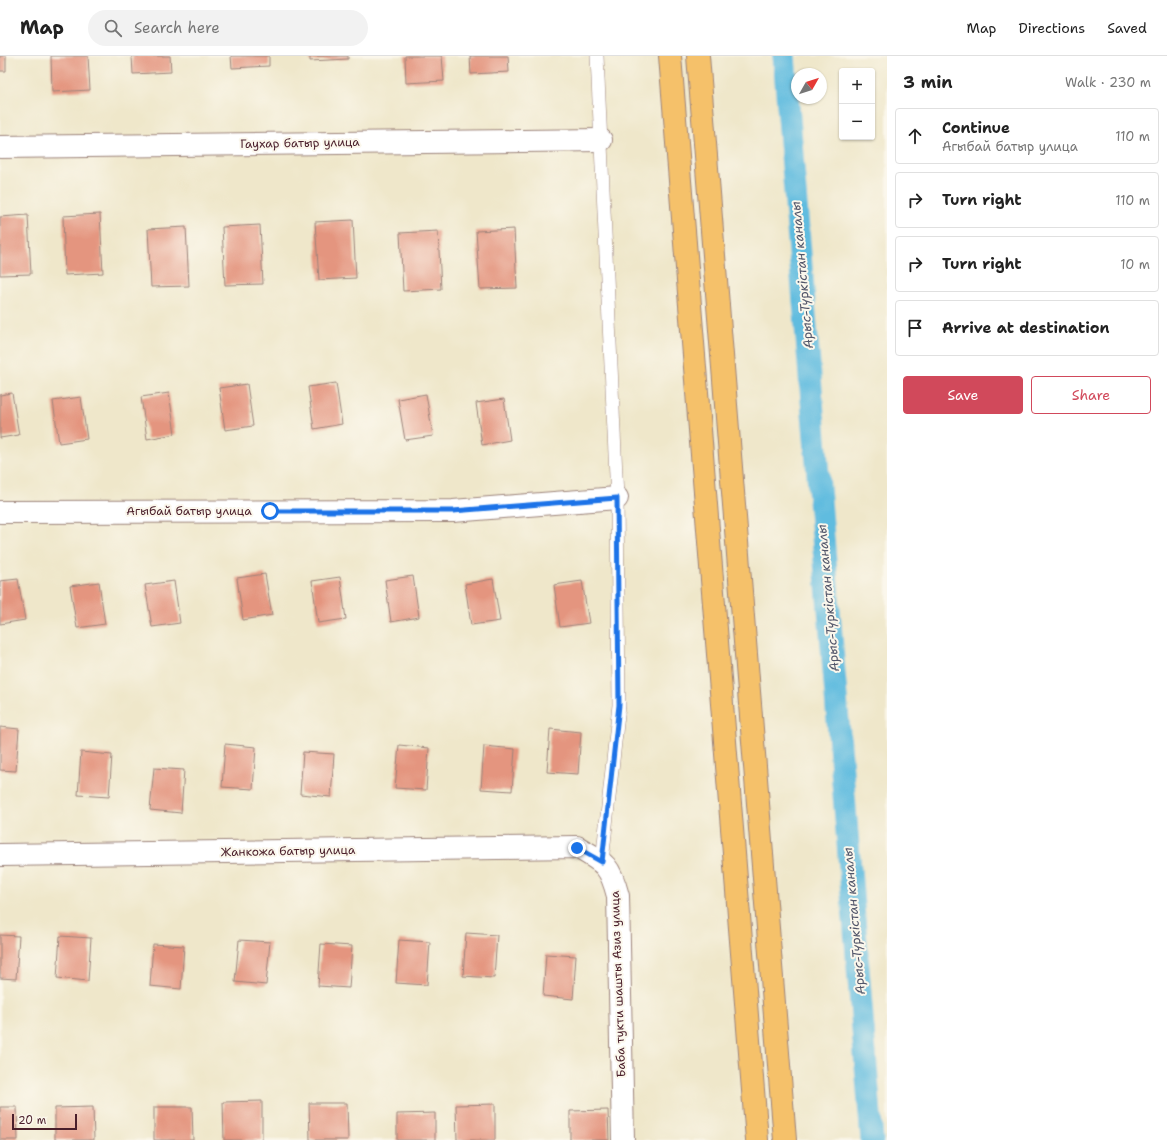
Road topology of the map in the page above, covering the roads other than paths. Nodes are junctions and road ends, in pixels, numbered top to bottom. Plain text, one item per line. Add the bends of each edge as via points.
1 (597, 56) edge
2 (670, 56) edge
3 (698, 56) edge
4 (601, 140) junction
5 (0, 147) edge
6 (617, 498) junction
7 (0, 512) edge
8 (577, 848) joint
9 (0, 855) edge
10 (602, 862) junction
11 (623, 1140) edge
12 (758, 1140) edge
13 (785, 1140) edge

1 - 4 lane
2 - 12 highway
3 - 13 highway
4 - 5 street, Гаухар батыр улица
4 - 6 lane
6 - 7 street, Агыбай батыр улица via 453,511
6 - 10 lane via 619,705
8 - 9 street, Жанкожа батыр улица
8 - 10 street, Баба тукти шашты Азиз улица
10 - 11 street, Баба тукти шашты Азиз улица via 612,875 618,896

